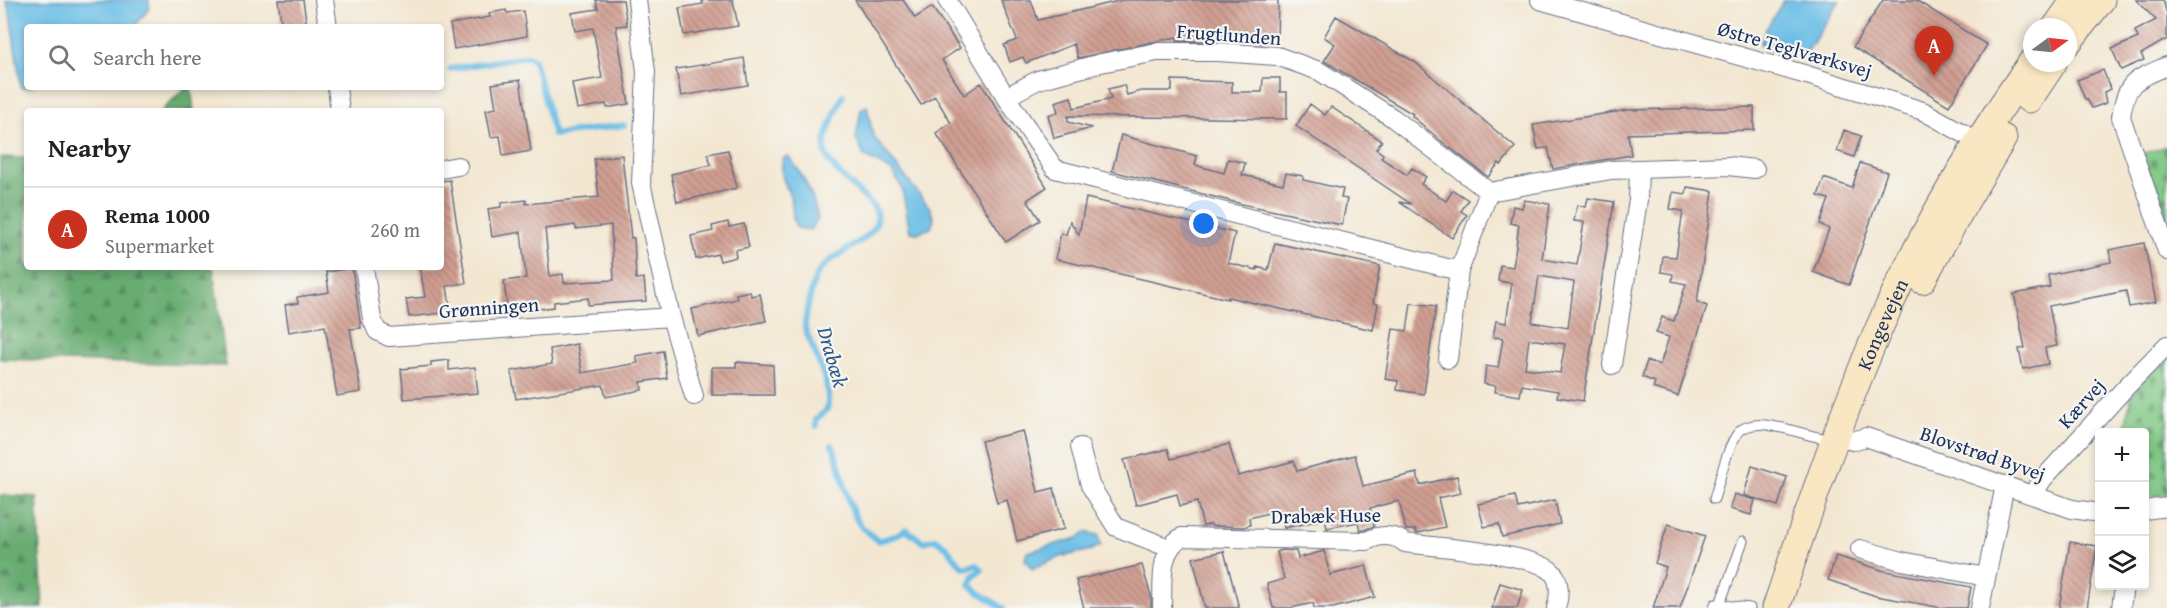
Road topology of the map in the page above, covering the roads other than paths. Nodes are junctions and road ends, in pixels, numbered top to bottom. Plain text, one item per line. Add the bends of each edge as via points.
1 (328, 0) edge
2 (637, 0) edge
3 (947, 0) edge
4 (1539, 0) edge
5 (2075, 0) edge
6 (2101, 0) edge
7 (2062, 18) edge
8 (328, 24) edge
9 (2077, 31) edge
10 (2167, 66) edge
11 (2027, 72) edge
12 (2046, 72) edge
13 (337, 90) edge
14 (1006, 97) junction
15 (340, 108) edge
16 (1987, 146) junction
17 (1639, 169) junction
18 (1755, 169) dead end
19 (1489, 192) junction
20 (2167, 250) edge
21 (364, 270) edge
22 (1459, 271) junction
23 (671, 317) junction
24 (2167, 345) edge
25 (1448, 359) dead end
26 (1612, 365) dead end
27 (694, 396) dead end
28 (1843, 440) junction
29 (1080, 447) dead end
30 (2005, 485) junction
31 (2033, 494) junction
32 (1714, 499) dead end
33 (2167, 507) edge
34 (2149, 509) edge
35 (2095, 512) edge
36 (1743, 541) dead end
37 (1169, 548) junction
38 (1860, 549) dead end
39 (1986, 577) junction
40 (2123, 590) edge
41 (1717, 606) edge
42 (1162, 608) edge
43 (1556, 608) edge
44 (1750, 608) edge
45 (1776, 608) edge
46 (1796, 608) edge
47 (1980, 608) edge
48 (2121, 608) edge

1 - 8 street
2 - 23 street via 646,72 641,183
3 - 14 street
4 - 16 street, Østre Teglværksvej via 1923,111
5 - 7 main road
6 - 9 main road
10 - 20 street via 2137,79 2124,96 2121,117
11 - 16 main road, Kongevejen
12 - 16 main road, Kongevejen
13 - 15 street
14 - 19 street, Frugtlunden via 1038,80 1157,52 1276,56 1328,76 1393,118
14 - 22 street via 1055,170
16 - 28 main road, Kongevejen
17 - 18 street
17 - 19 street via 1611,170
17 - 26 street via 1638,200
19 - 22 street
21 - 23 street, Grønningen via 372,319 377,331 389,337
22 - 25 street
23 - 27 street
24 - 31 street, Kærvej via 2125,387
28 - 30 street, Blovstrød Byvej via 1866,437
28 - 32 lane via 1819,439 1752,424 1738,432
28 - 45 main road, Kongevejen
28 - 46 main road, Kongevejen
29 - 37 street via 1090,485 1116,527
30 - 31 street, Blovstrød Byvej
30 - 39 street
31 - 35 street, Blovstrød Byvej via 2072,509
33 - 34 street
36 - 41 lane
37 - 42 street via 1165,556
37 - 43 street, Drabæk Huse via 1182,537 1367,541 1376,536 1398,537 1406,543 1534,562 1551,570 1558,584
38 - 39 street
39 - 47 street
40 - 48 street
41 - 44 lane

